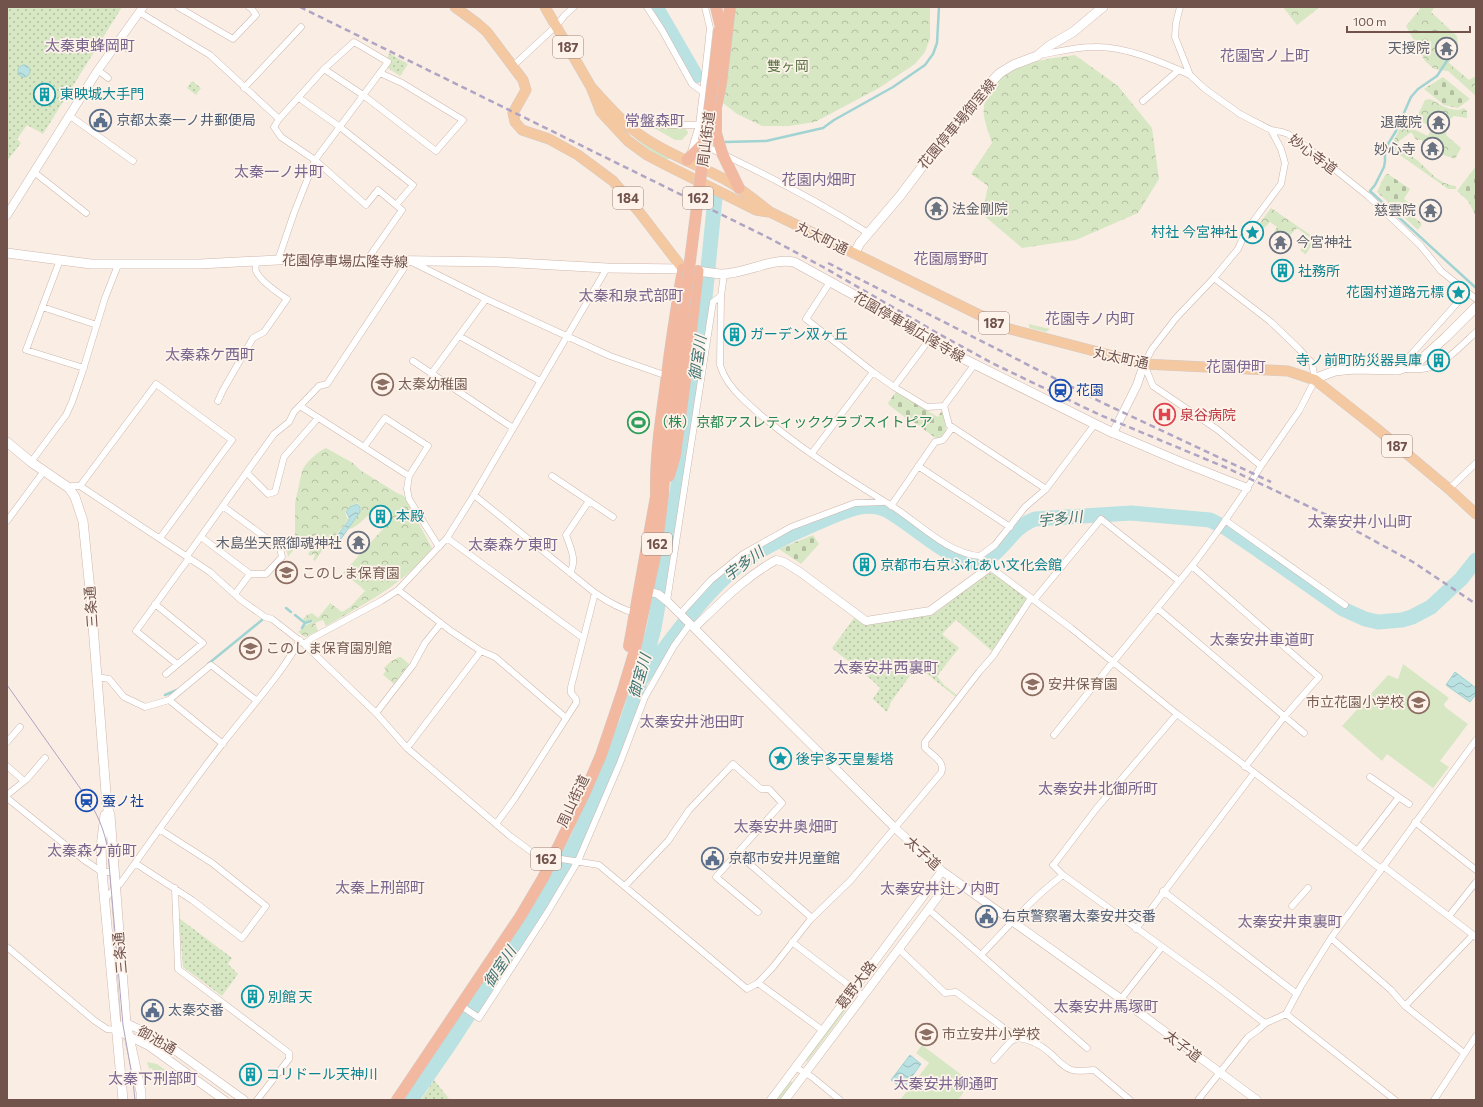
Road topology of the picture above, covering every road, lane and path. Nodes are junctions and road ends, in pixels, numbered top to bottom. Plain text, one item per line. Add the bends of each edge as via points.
1 (178, 7) edge
2 (249, 7) edge
3 (455, 7) edge
4 (545, 7) edge
5 (574, 7) edge
6 (647, 7) edge
7 (706, 7) edge
8 (716, 7) edge
9 (722, 7) edge
10 (730, 7) edge
11 (1103, 7) edge
12 (1180, 7) edge
13 (141, 10) edge
14 (720, 24) junction
15 (556, 26) junction
16 (301, 27) dead end
17 (118, 42) junction
18 (128, 49) dead end
19 (1037, 56) junction
20 (513, 66) junction
21 (324, 69) junction
22 (98, 70) junction
23 (1179, 70) junction
24 (380, 72) junction
25 (1190, 75) junction
26 (108, 78) dead end
27 (591, 87) junction
28 (244, 88) junction
29 (703, 92) junction
30 (364, 95) junction
31 (298, 98) junction
32 (1143, 101) dead end
33 (70, 116) junction
34 (279, 119) junction
35 (716, 123) junction
36 (646, 125) dead end
37 (699, 125) junction
38 (340, 127) junction
39 (1271, 130) junction
40 (699, 143) junction
41 (722, 153) junction
42 (315, 160) junction
43 (687, 160) junction
44 (133, 162) dead end
45 (666, 165) junction
46 (34, 172) junction
47 (739, 188) junction
48 (396, 205) junction
49 (746, 205) junction
50 (770, 212) junction
51 (86, 213) dead end
52 (7, 215) edge
53 (868, 233) junction
54 (7, 253) edge
55 (854, 254) junction
56 (60, 260) junction
57 (278, 260) junction
58 (367, 260) junction
59 (256, 261) junction
60 (409, 262) junction
61 (118, 264) junction
62 (607, 268) junction
63 (683, 269) junction
64 (700, 271) junction
65 (720, 273) junction
66 (1214, 278) junction
67 (830, 282) junction
68 (1467, 292) junction
69 (721, 296) junction
70 (486, 299) junction
71 (1476, 299) edge
72 (42, 307) junction
73 (1476, 307) edge
74 (97, 325) junction
75 (1476, 332) edge
76 (459, 336) junction
77 (567, 336) junction
78 (929, 340) junction
79 (413, 361) dead end
80 (1144, 364) junction
81 (974, 365) junction
82 (84, 368) junction
83 (1402, 369) junction
84 (873, 372) junction
85 (431, 374) junction
86 (667, 376) junction
87 (1315, 380) junction
88 (540, 381) junction
89 (894, 387) junction
90 (218, 401) dead end
91 (300, 406) junction
92 (944, 406) junction
93 (318, 418) junction
94 (1095, 424) junction
95 (513, 428) junction
96 (952, 428) junction
97 (1114, 433) junction
98 (7, 442) edge
99 (364, 447) junction
100 (812, 453) junction
101 (31, 462) junction
102 (1476, 463) edge
103 (918, 466) junction
104 (1261, 466) junction
105 (44, 471) junction
106 (247, 473) junction
107 (409, 476) junction
108 (552, 476) dead end
109 (80, 486) junction
110 (69, 488) junction
111 (1247, 488) junction
112 (1046, 489) junction
113 (1449, 490) junction
114 (474, 496) junction
115 (659, 496) junction
116 (589, 501) junction
117 (884, 502) junction
118 (891, 506) junction
119 (224, 507) junction
120 (1476, 514) edge
121 (613, 517) dead end
122 (7, 521) edge
123 (1223, 523) junction
124 (1010, 527) junction
125 (201, 537) junction
126 (160, 538) junction
127 (447, 538) junction
128 (439, 547) junction
129 (980, 556) junction
130 (188, 557) junction
131 (987, 565) junction
132 (1192, 566) junction
133 (570, 573) junction
134 (250, 574) junction
135 (1179, 581) junction
136 (398, 590) junction
137 (648, 592) junction
138 (595, 593) junction
139 (235, 594) junction
140 (1033, 599) junction
141 (666, 600) junction
142 (155, 604) junction
143 (1345, 604) dead end
144 (1157, 608) junction
145 (635, 613) junction
146 (681, 615) junction
147 (441, 623) junction
148 (691, 625) junction
149 (583, 638) junction
150 (302, 642) junction
151 (481, 651) junction
152 (1113, 662) junction
153 (177, 664) junction
154 (166, 674) dead end
155 (97, 677) junction
156 (169, 700) junction
157 (257, 701) junction
158 (376, 713) junction
159 (1177, 714) junction
160 (1284, 717) junction
161 (566, 718) junction
162 (20, 727) dead end
163 (1304, 733) dead end
164 (1054, 735) dead end
165 (1476, 740) edge
166 (7, 742) edge
167 (223, 744) junction
168 (407, 748) junction
169 (45, 758) dead end
170 (7, 766) edge
171 (1245, 767) junction
172 (1254, 773) junction
173 (1370, 778) dead end
174 (24, 781) junction
175 (7, 797) edge
176 (1399, 797) junction
177 (1409, 804) dead end
178 (107, 806) junction
179 (1415, 822) junction
180 (496, 824) junction
181 (895, 828) junction
182 (159, 829) junction
183 (1357, 851) junction
184 (737, 853) junction
185 (554, 857) junction
186 (576, 861) junction
187 (136, 863) junction
188 (1382, 867) junction
189 (1476, 870) edge
190 (942, 871) junction
191 (102, 872) junction
192 (113, 872) junction
193 (1063, 876) junction
194 (952, 878) junction
195 (1476, 882) edge
196 (625, 886) junction
197 (115, 888) junction
198 (175, 888) junction
199 (1308, 888) dead end
200 (1163, 892) junction
201 (105, 899) junction
202 (1292, 906) dead end
203 (928, 909) junction
204 (758, 912) dead end
205 (1449, 916) junction
206 (812, 918) junction
207 (1014, 922) junction
208 (1136, 929) junction
209 (1475, 936) edge
210 (1331, 938) junction
211 (792, 942) junction
212 (7, 946) edge
213 (1162, 947) junction
214 (899, 949) junction
215 (981, 956) junction
216 (758, 983) junction
217 (853, 989) junction
218 (1297, 994) junction
219 (863, 996) junction
220 (1121, 999) junction
221 (1405, 1006) junction
222 (462, 1007) junction
223 (1286, 1014) junction
224 (126, 1023) junction
225 (1266, 1023) junction
226 (116, 1030) junction
227 (822, 1030) junction
228 (128, 1036) junction
229 (1476, 1037) edge
230 (1017, 1038) junction
231 (1088, 1048) dead end
232 (1464, 1053) junction
233 (994, 1060) dead end
234 (795, 1067) junction
235 (805, 1072) junction
236 (1219, 1073) junction
237 (123, 1100) edge
238 (142, 1100) edge
239 (224, 1100) edge
240 (244, 1100) edge
241 (257, 1100) edge
242 (390, 1100) edge
243 (397, 1100) edge
244 (770, 1100) edge
245 (785, 1100) edge
246 (840, 1100) edge
247 (1130, 1100) edge
248 (1198, 1100) edge
249 (1258, 1100) edge
250 (1395, 1100) edge
251 (1434, 1100) edge

1 - 2 street via 233,39 256,15
3 - 20 main road, 184 via 487,32
4 - 15 main road, 丸太町通 / 187
5 - 15 street
6 - 29 street via 692,84
7 - 29 street via 710,28
8 - 14 highway
9 - 14 highway, 周山街道 / 162
10 - 35 highway
11 - 19 main road, 花園停車場御室線 via 1073,32
12 - 25 street, 妙心寺道 via 1175,37
13 - 17 street
13 - 28 street via 210,55
14 - 115 highway, 周山街道 / 162, bridge
15 - 20 street
15 - 27 main road, 丸太町通 / 187
16 - 28 street
17 - 18 street
17 - 22 street
19 - 23 street via 1085,47 1100,47 1130,52
19 - 53 main road, 花園停車場御室線 via 1013,65 989,84
20 - 63 main road, 184 via 526,85 524,94 512,113 518,126 578,155 613,181
21 - 24 street via 354,42 388,62
21 - 30 street
21 - 31 street
22 - 26 street
22 - 33 street
23 - 25 street
23 - 32 street
24 - 30 street
24 - 30 street via 463,120 436,151
25 - 39 street, 妙心寺道 via 1240,114
27 - 43 main road, 丸太町通 / 187 via 637,132
27 - 45 main road, 丸太町通 / 187 via 601,112 610,123 647,155
28 - 34 street
29 - 37 street
30 - 38 street
31 - 34 street
31 - 38 street
33 - 44 street
33 - 46 street
34 - 42 street via 274,127 281,137
35 - 40 highway via 708,140
35 - 41 highway
36 - 37 street
37 - 40 street
38 - 42 street
38 - 48 street via 413,185
39 - 66 street via 1285,163 1282,184 1246,231 1238,249
39 - 68 street, 妙心寺道 via 1288,134 1368,196 1420,245 1441,271
40 - 41 street
40 - 43 highway
41 - 47 highway
41 - 53 street via 812,199
42 - 48 street via 366,205 378,190
42 - 57 street
43 - 45 main road via 675,165
43 - 47 main road, 丸太町通 / 187
43 - 49 main road via 691,169 718,182
45 - 49 main road, 丸太町通 / 187
46 - 51 street
46 - 52 street
47 - 50 main road, 丸太町通 / 187
48 - 58 street via 402,210
49 - 50 main road, 丸太町通 / 187
50 - 55 main road, 丸太町通 / 187
53 - 55 main road, 花園停車場御室線
54 - 56 main road, 花園停車場広隆寺線
55 - 80 main road, 丸太町通 / 187 via 1006,328
56 - 61 main road, 花園停車場広隆寺線
56 - 72 street
57 - 58 main road, 花園停車場広隆寺線
57 - 59 main road, 花園停車場広隆寺線
58 - 60 main road, 花園停車場広隆寺線
59 - 61 main road, 花園停車場広隆寺線
59 - 90 street via 256,271 273,290 287,300 264,332 253,338
60 - 62 main road, 花園停車場広隆寺線 via 498,262
60 - 70 street
60 - 91 street via 327,384 319,386
61 - 74 street
62 - 63 main road, 花園停車場広隆寺線
62 - 77 street
63 - 64 main road
63 - 86 highway
64 - 65 main road, 花園停車場広隆寺線
64 - 115 highway via 674,456
65 - 67 main road, 花園停車場広隆寺線 via 785,260 794,262
65 - 69 street
66 - 80 street via 1176,318
66 - 87 street via 1271,322 1299,349 1312,363
67 - 78 main road, 花園停車場広隆寺線
67 - 84 street via 806,319
68 - 71 street, 妙心寺道
68 - 83 street via 1408,358
69 - 100 street via 719,352 723,375 769,422
69 - 141 street via 713,302
70 - 76 street
70 - 77 street
72 - 74 street
72 - 82 street via 26,350
73 - 83 main road via 1416,364
74 - 82 street
75 - 83 street via 1439,363 1427,368
76 - 85 street
76 - 88 street
77 - 86 street via 610,356
77 - 88 street
78 - 81 main road, 花園停車場広隆寺線
78 - 89 street
79 - 85 street
80 - 87 main road, 丸太町通 / 187 via 1288,371
80 - 97 street
80 - 104 street via 1153,386 1212,426
81 - 92 street
81 - 94 main road, 花園停車場広隆寺線
82 - 101 street via 66,415
83 - 87 main road via 1354,369 1334,372
84 - 89 street
84 - 100 street
85 - 95 street
86 - 115 highway via 655,473
87 - 104 street via 1303,403
87 - 113 main road, 丸太町通 / 187
88 - 95 street
89 - 92 street via 927,407
91 - 93 street
91 - 106 street via 289,422 274,434
92 - 96 street
93 - 99 street
93 - 106 street via 284,457 275,492 268,494
94 - 97 main road, 花園停車場広隆寺線
94 - 112 street
95 - 114 street
96 - 103 street via 943,440 935,442
96 - 112 street
97 - 111 street
98 - 101 main road, 三条通
99 - 107 street
99 - 107 street via 385,418 428,446
100 - 117 street
101 - 105 main road, 三条通
102 - 113 street
103 - 118 street
103 - 124 street
104 - 111 street
105 - 110 main road, 三条通
105 - 122 street
106 - 119 street
107 - 128 street via 409,499
108 - 116 street
109 - 110 street
109 - 126 street
109 - 126 street via 156,384 232,440
110 - 155 main road, 三条通 via 80,510 84,527
111 - 123 street
112 - 124 street via 1025,507
113 - 120 main road, 丸太町通 / 187
114 - 127 street
114 - 133 street
115 - 137 highway, 周山街道 / 162
116 - 121 street
116 - 133 street via 566,535 574,554 574,566
117 - 118 street
117 - 146 street via 855,503 791,527 743,554 711,580
118 - 129 street via 947,545 964,554
119 - 125 street
119 - 134 street via 280,548 282,557 266,574
123 - 132 street
123 - 143 street
124 - 129 street via 995,545
125 - 130 street
125 - 134 street
126 - 130 street
127 - 128 street
127 - 149 street
128 - 136 street
129 - 131 street
130 - 139 street
130 - 142 street
131 - 140 street
131 - 148 street via 930,611 866,621 800,572 776,560 749,578
132 - 135 street
132 - 160 street via 1319,677
133 - 138 street
134 - 139 street
135 - 140 street via 1101,519
135 - 144 street
136 - 147 street
136 - 150 street via 381,602
137 - 141 street, 太子道
137 - 145 highway, 周山街道 / 162
137 - 185 highway, 周山街道 / 162 via 631,665 601,755
138 - 145 street via 613,605
138 - 149 street
139 - 150 street
140 - 152 street
140 - 181 street via 993,656 925,742 925,748 942,763 943,769
141 - 146 street, 太子道
142 - 153 street via 136,631
142 - 153 street via 203,643
144 - 152 street
144 - 160 street
145 - 185 highway, 周山街道 / 162 via 629,646 605,727
146 - 148 street, 太子道
147 - 151 street
147 - 158 street
148 - 181 street, 太子道
148 - 186 street via 674,646 645,697 620,763
149 - 161 street via 571,687 576,703
150 - 157 street
150 - 158 street
151 - 161 street via 495,657
151 - 168 street
152 - 159 street
152 - 164 street
153 - 154 street
155 - 156 street via 109,679 124,697 145,707
155 - 178 main road, 三条通
156 - 157 street via 211,665
156 - 167 street
157 - 167 street
158 - 168 street
159 - 171 street
159 - 193 street via 1096,809 1053,865
160 - 163 street
160 - 171 street
161 - 180 street
162 - 166 street
165 - 179 street
167 - 182 street
168 - 180 street
169 - 174 street
170 - 174 street
171 - 172 street
172 - 183 street
172 - 200 street
173 - 176 street
174 - 175 street
175 - 191 street
176 - 177 street
176 - 183 street
178 - 191 main road, 三条通 via 101,847
178 - 192 main road, 三条通 via 110,815
179 - 188 street
179 - 189 street
180 - 185 street via 536,855
181 - 190 street, 太子道
181 - 206 street via 851,880
182 - 187 street
182 - 198 street via 212,863 266,906 242,938
183 - 188 street
184 - 196 street via 782,803 769,789 761,789 733,764 689,810 668,841
184 - 204 street via 716,877
184 - 206 street
185 - 186 street
185 - 222 highway, 周山街道 / 162 via 520,917
185 - 242 highway, 周山街道 / 162 via 539,874
186 - 196 street via 599,865
186 - 222 street via 547,913 479,1018
187 - 197 street
187 - 198 street
188 - 205 street
188 - 210 street
190 - 194 street, 太子道
190 - 217 street, 葛野大路
191 - 192 street
191 - 201 main road, 三条通
192 - 197 main road, 三条通
193 - 207 street via 1050,885
193 - 208 street
194 - 203 street, 葛野大路
194 - 207 street, 太子道
195 - 205 street
196 - 216 street via 747,989
197 - 201 street
197 - 224 main road, 三条通
198 - 241 street via 178,969 289,1053 289,1059
199 - 202 street
200 - 208 street
200 - 218 street
201 - 226 main road, 三条通
203 - 214 street, 葛野大路
203 - 215 street
205 - 209 street
206 - 211 street
207 - 215 street
207 - 220 street, 太子道
208 - 213 street
209 - 221 street
210 - 218 street
210 - 221 street via 1391,990
211 - 216 street via 774,967
211 - 217 street
212 - 226 street via 95,1021 107,1029
213 - 220 street
213 - 225 street
214 - 219 street, 葛野大路
214 - 230 street via 945,993 956,992
215 - 231 street
216 - 227 street
217 - 219 street
217 - 227 street, 葛野大路
218 - 223 street
219 - 235 street, 葛野大路
220 - 236 street, 太子道
221 - 232 street
222 - 243 highway, 周山街道 / 162
223 - 225 street
223 - 250 street
224 - 226 street, 御池通
224 - 228 main road, 三条通
224 - 240 street, 御池通 via 158,1038
225 - 236 street via 1248,1037
226 - 228 street, 御池通
226 - 237 main road, 三条通
227 - 234 street, 葛野大路
228 - 238 main road, 三条通
228 - 239 street, 御池通 via 149,1046
229 - 232 street
230 - 233 street
230 - 247 street via 1034,1041 1050,1052 1063,1066 1073,1070 1094,1070
232 - 251 street
234 - 235 street
234 - 244 street, 葛野大路
235 - 245 street, 葛野大路
235 - 246 street
236 - 248 street
236 - 249 street, 太子道

